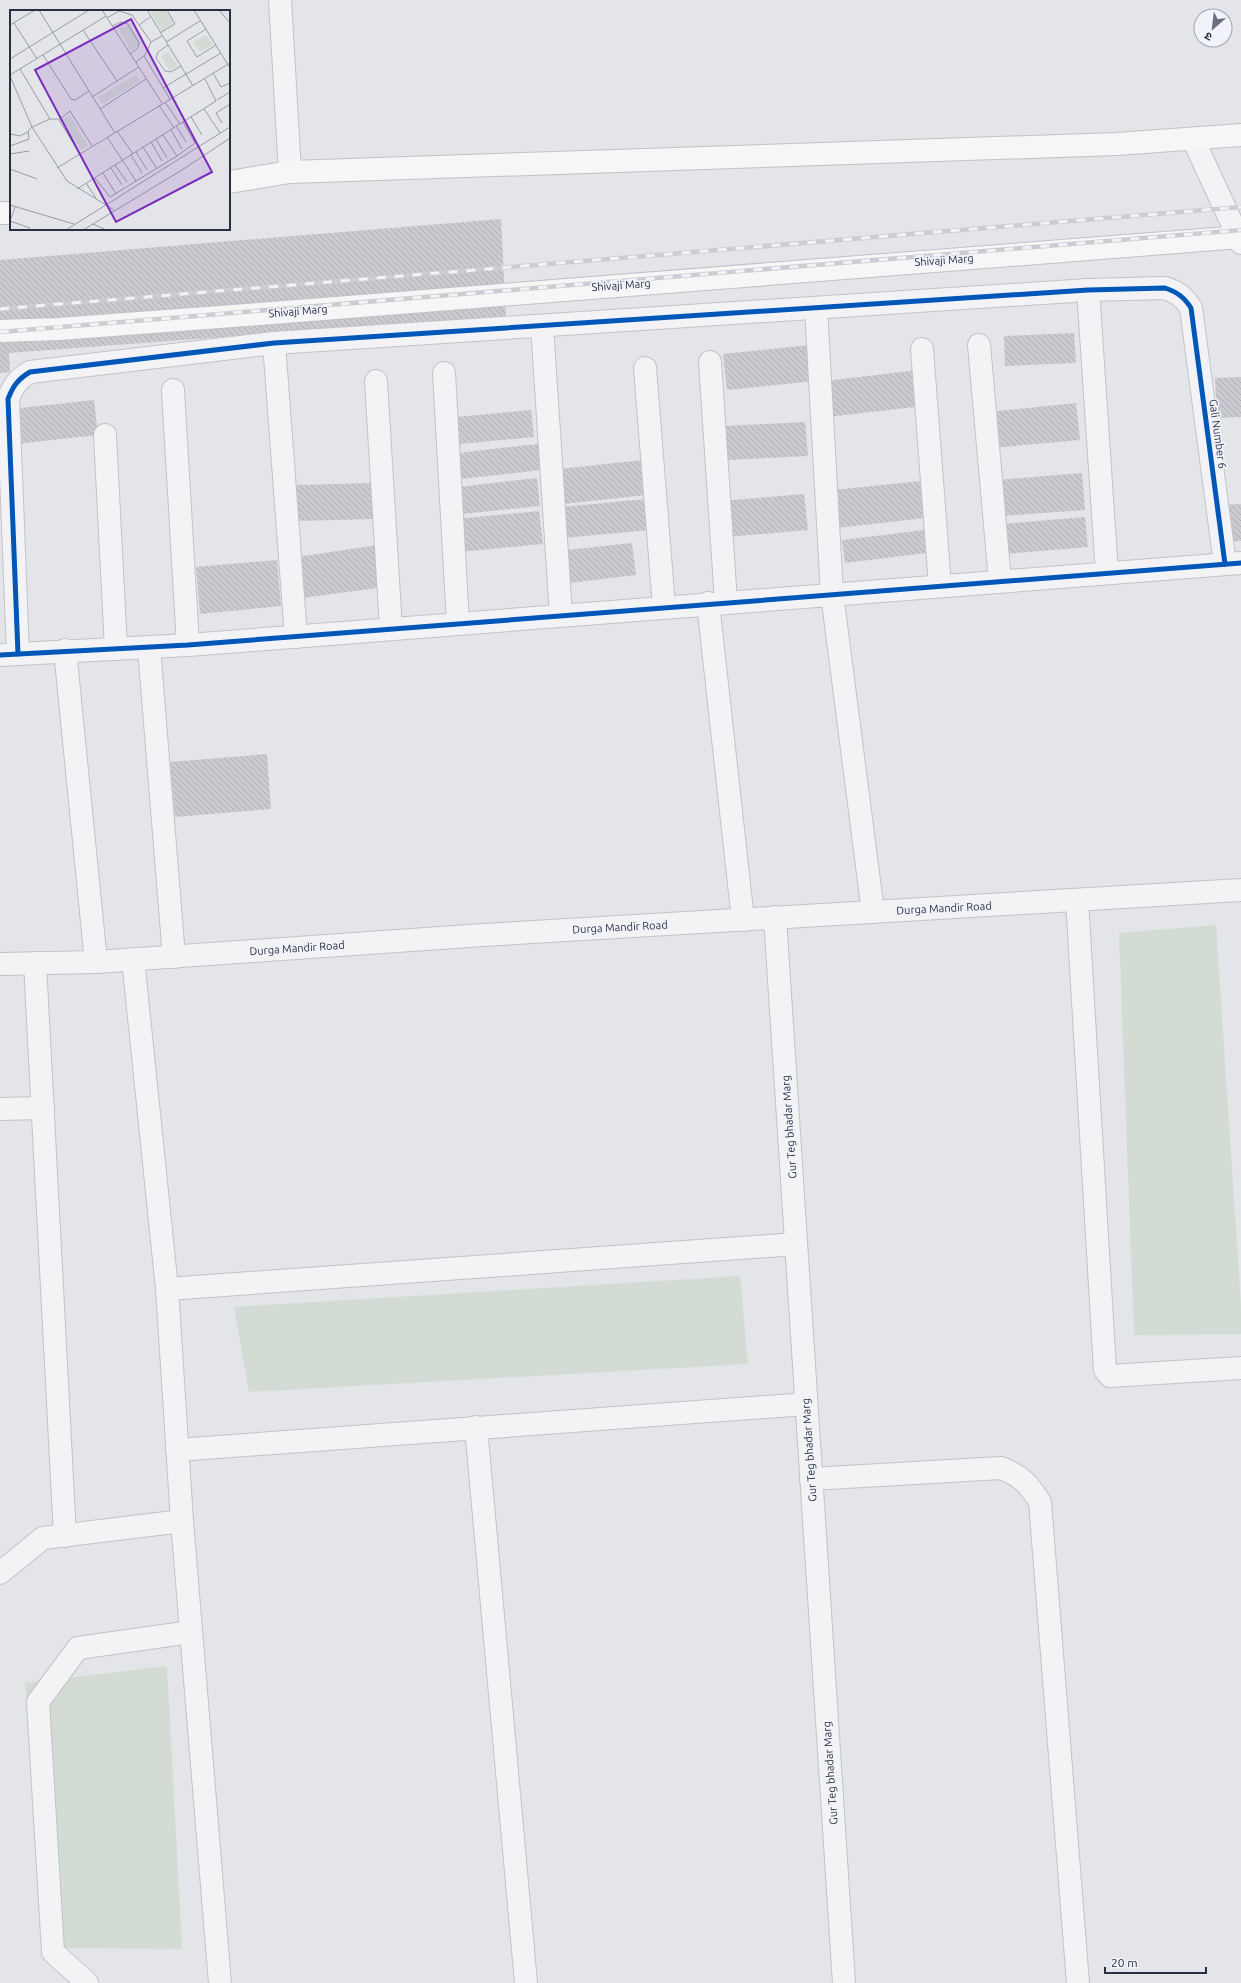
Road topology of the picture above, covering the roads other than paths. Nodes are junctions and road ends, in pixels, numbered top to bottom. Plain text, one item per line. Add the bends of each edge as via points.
1 (280, 0) edge
2 (1241, 135) edge
3 (1193, 139) junction
4 (290, 172) junction
5 (230, 182) edge
6 (10, 212) edge
7 (0, 213) edge
8 (1240, 239) edge
9 (1088, 290) junction
10 (816, 308) junction
11 (542, 326) junction
12 (0, 332) edge
13 (274, 343) junction
14 (979, 345) dead end
15 (922, 349) dead end
16 (710, 362) dead end
17 (645, 368) dead end
18 (444, 373) dead end
19 (376, 381) dead end
20 (173, 390) dead end
21 (105, 435) dead end
22 (1233, 563) edge
23 (1107, 573) junction
24 (1000, 581) junction
25 (940, 586) junction
26 (832, 594) junction
27 (717, 603) junction
28 (664, 607) junction
29 (561, 615) junction
30 (458, 624) junction
31 (391, 629) junction
32 (296, 637) junction
33 (188, 645) junction
34 (149, 648) junction
35 (116, 649) junction
36 (65, 650) junction
37 (9, 654) edge
38 (1241, 890) edge
39 (1077, 900) junction
40 (873, 912) junction
41 (776, 917) junction
42 (743, 920) junction
43 (174, 956) junction
44 (133, 959) junction
45 (96, 962) junction
46 (35, 963) junction
47 (0, 964) edge
48 (43, 1108) junction
49 (0, 1109) edge
50 (796, 1244) junction
51 (167, 1289) junction
52 (1241, 1368) edge
53 (806, 1404) junction
54 (476, 1427) junction
55 (177, 1450) junction
56 (811, 1479) junction
57 (182, 1521) junction
58 (65, 1536) junction
59 (0, 1573) edge
60 (191, 1632) junction
61 (87, 1983) edge
62 (220, 1983) edge
63 (526, 1983) edge
64 (844, 1983) edge
65 (1078, 1983) edge

1 - 4 street
2 - 3 main road
3 - 4 main road via 1109,145
3 - 8 street
4 - 5 main road
6 - 7 main road
8 - 12 main road, Shivaji Marg
9 - 10 street
9 - 22 street, Gali Number 6 via 1165,288 1176,291 1185,298 1191,308
9 - 23 street
10 - 11 street
10 - 26 street
11 - 13 street
11 - 29 street
13 - 32 street
13 - 37 street via 30,372 19,378 12,387 8,399
14 - 24 street
15 - 25 street
16 - 27 street
17 - 28 street
18 - 30 street
19 - 31 street
20 - 33 street
21 - 35 street
22 - 23 street
23 - 24 street
24 - 25 street
25 - 26 street
26 - 27 street
26 - 40 street
27 - 28 street
27 - 42 street
28 - 29 street
29 - 30 street
30 - 31 street
31 - 32 street
32 - 33 street
33 - 34 street
34 - 35 street
34 - 43 street
35 - 36 street
36 - 37 street
36 - 45 street
38 - 39 street, Durga Mandir Road
39 - 40 street, Durga Mandir Road
39 - 52 street via 1104,1370 1110,1376
40 - 41 street, Durga Mandir Road
41 - 42 street, Durga Mandir Road
41 - 50 street, Gur Teg bhadar Marg
42 - 43 street, Durga Mandir Road
43 - 44 street, Durga Mandir Road
44 - 45 street, Durga Mandir Road
44 - 51 street
45 - 46 street, Durga Mandir Road
46 - 47 street, Durga Mandir Road
46 - 48 street
48 - 49 street
48 - 58 street
50 - 51 street
50 - 53 street, Gur Teg bhadar Marg
51 - 55 street
53 - 54 street
53 - 56 street, Gur Teg bhadar Marg
54 - 55 street
54 - 63 street
55 - 57 street
56 - 64 street, Gur Teg bhadar Marg
56 - 65 street via 1001,1468 1017,1474 1030,1486 1040,1502
57 - 58 street
57 - 60 street
58 - 59 street via 43,1538
60 - 61 street via 78,1648 38,1702 53,1952
60 - 62 street

